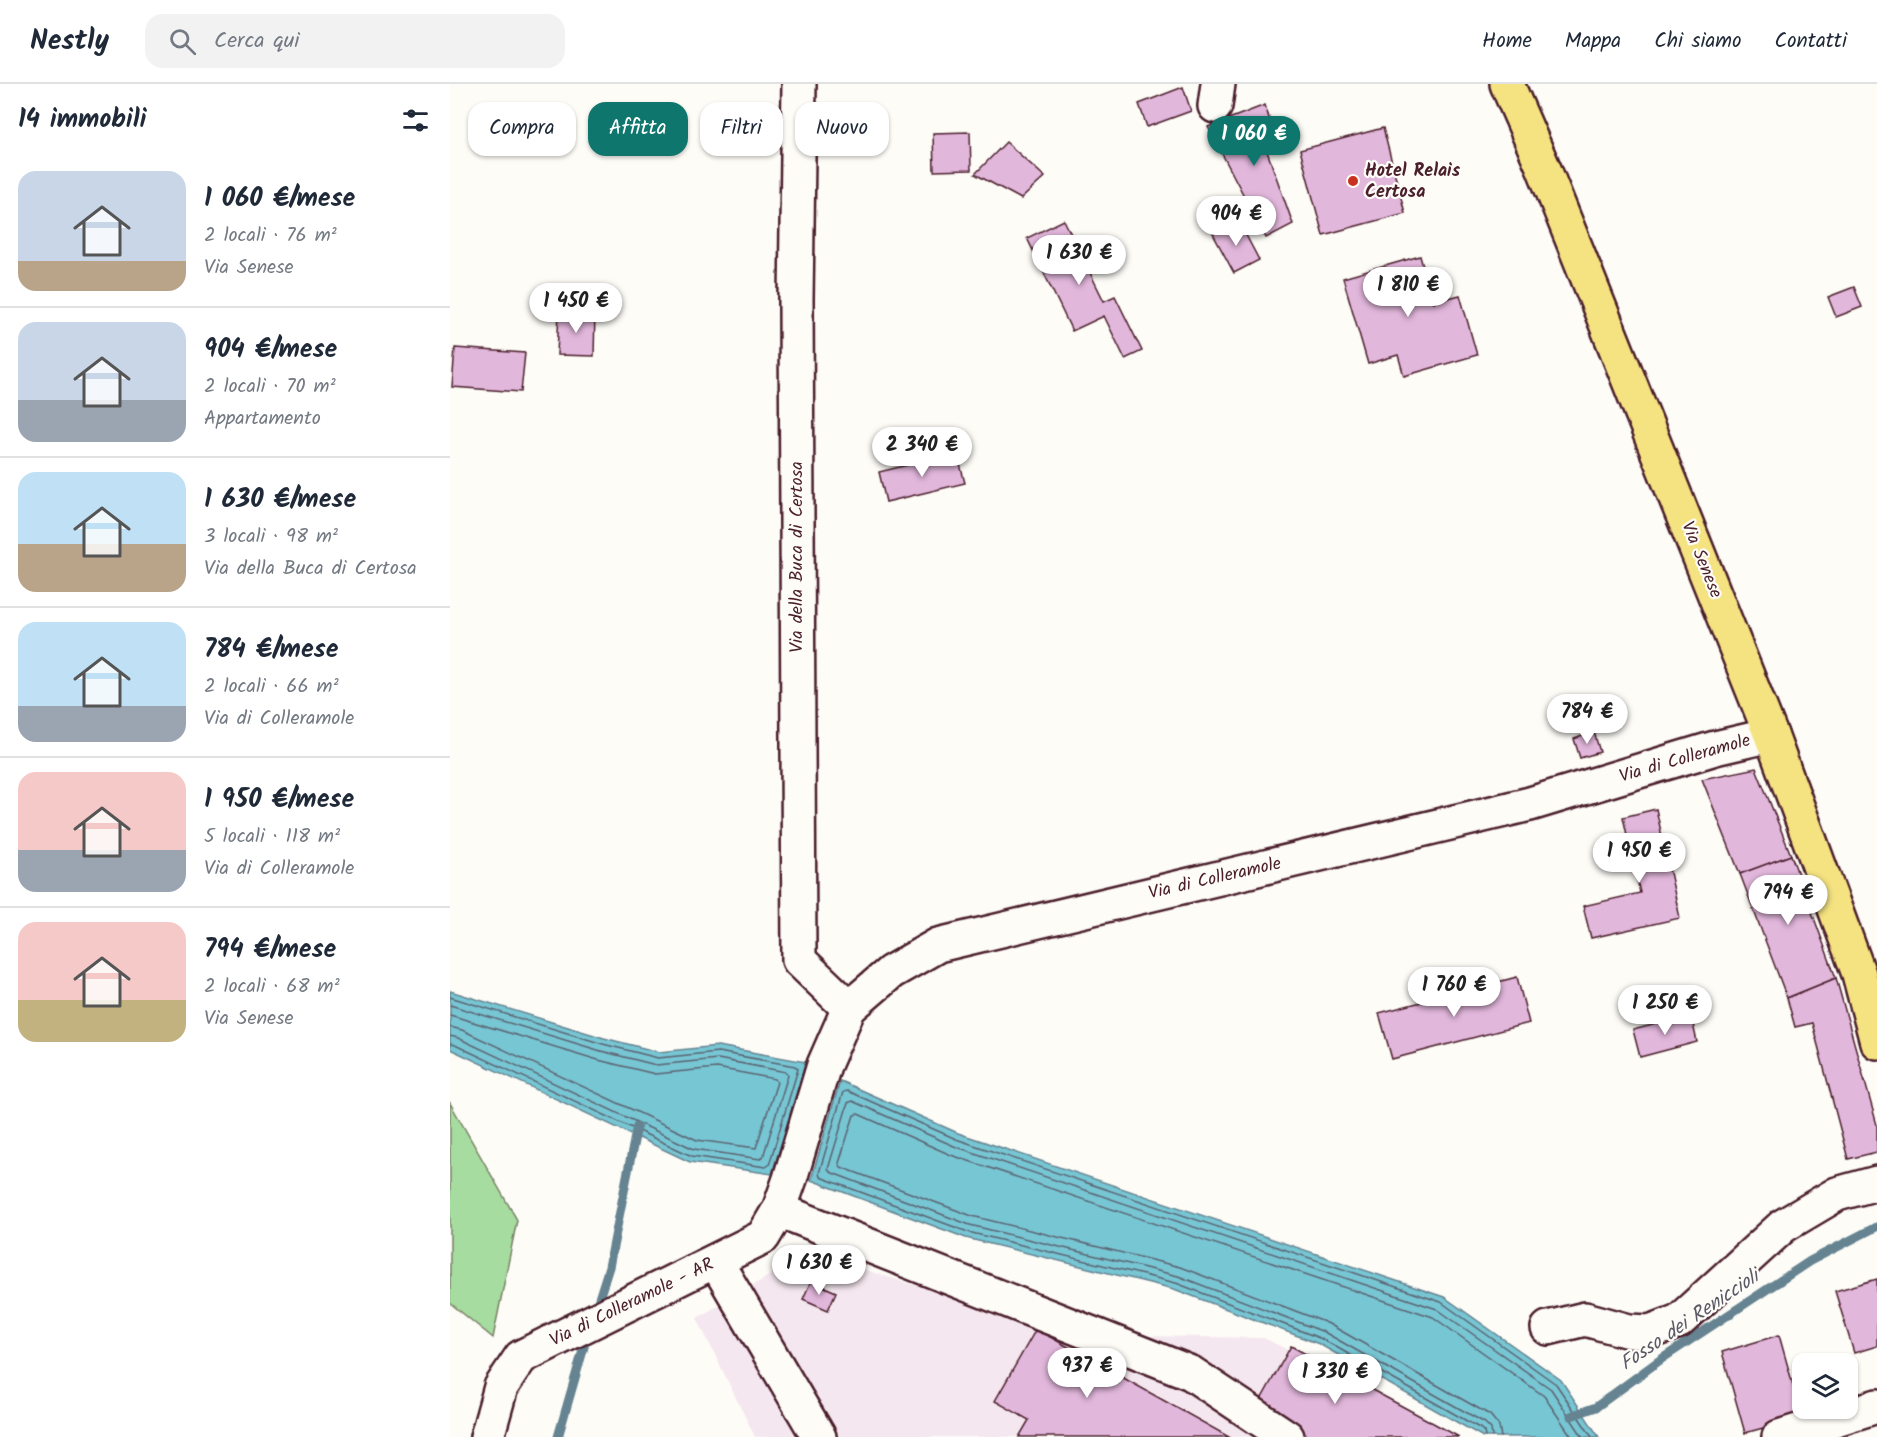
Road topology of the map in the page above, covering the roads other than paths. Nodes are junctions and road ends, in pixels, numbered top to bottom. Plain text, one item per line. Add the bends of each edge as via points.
1 (799, 84) edge
2 (1508, 84) edge
3 (1771, 735) junction
4 (849, 1008) junction
5 (1877, 1042) edge
6 (790, 1179) joint
7 (1877, 1183) edge
8 (779, 1210) junction
9 (716, 1262) junction
10 (1548, 1328) dead end
11 (501, 1387) junction
12 (1877, 1406) edge
13 (466, 1437) edge
14 (487, 1437) edge
15 (819, 1437) edge
16 (1287, 1437) edge
17 (1779, 1437) edge

1 - 4 street, Via della Buca di Certosa via 799,960
2 - 3 main road, Via Senese
3 - 4 street, Via di Colleramole via 1530,804 938,945 891,972
3 - 5 main road, Via Senese via 1859,974
4 - 6 street, Via di Colleramole via 824,1065
6 - 8 street, Via di Colleramole - AR
7 - 10 street via 1837,1194 1783,1227 1679,1321 1650,1332 1629,1331 1585,1319
8 - 9 street, Via di Colleramole - AR via 763,1238
8 - 16 street via 1191,1373
9 - 11 street, Via di Colleramole - AR via 521,1358
9 - 15 street
11 - 13 street
11 - 14 street, Via di Colleramole - AR
12 - 17 street

